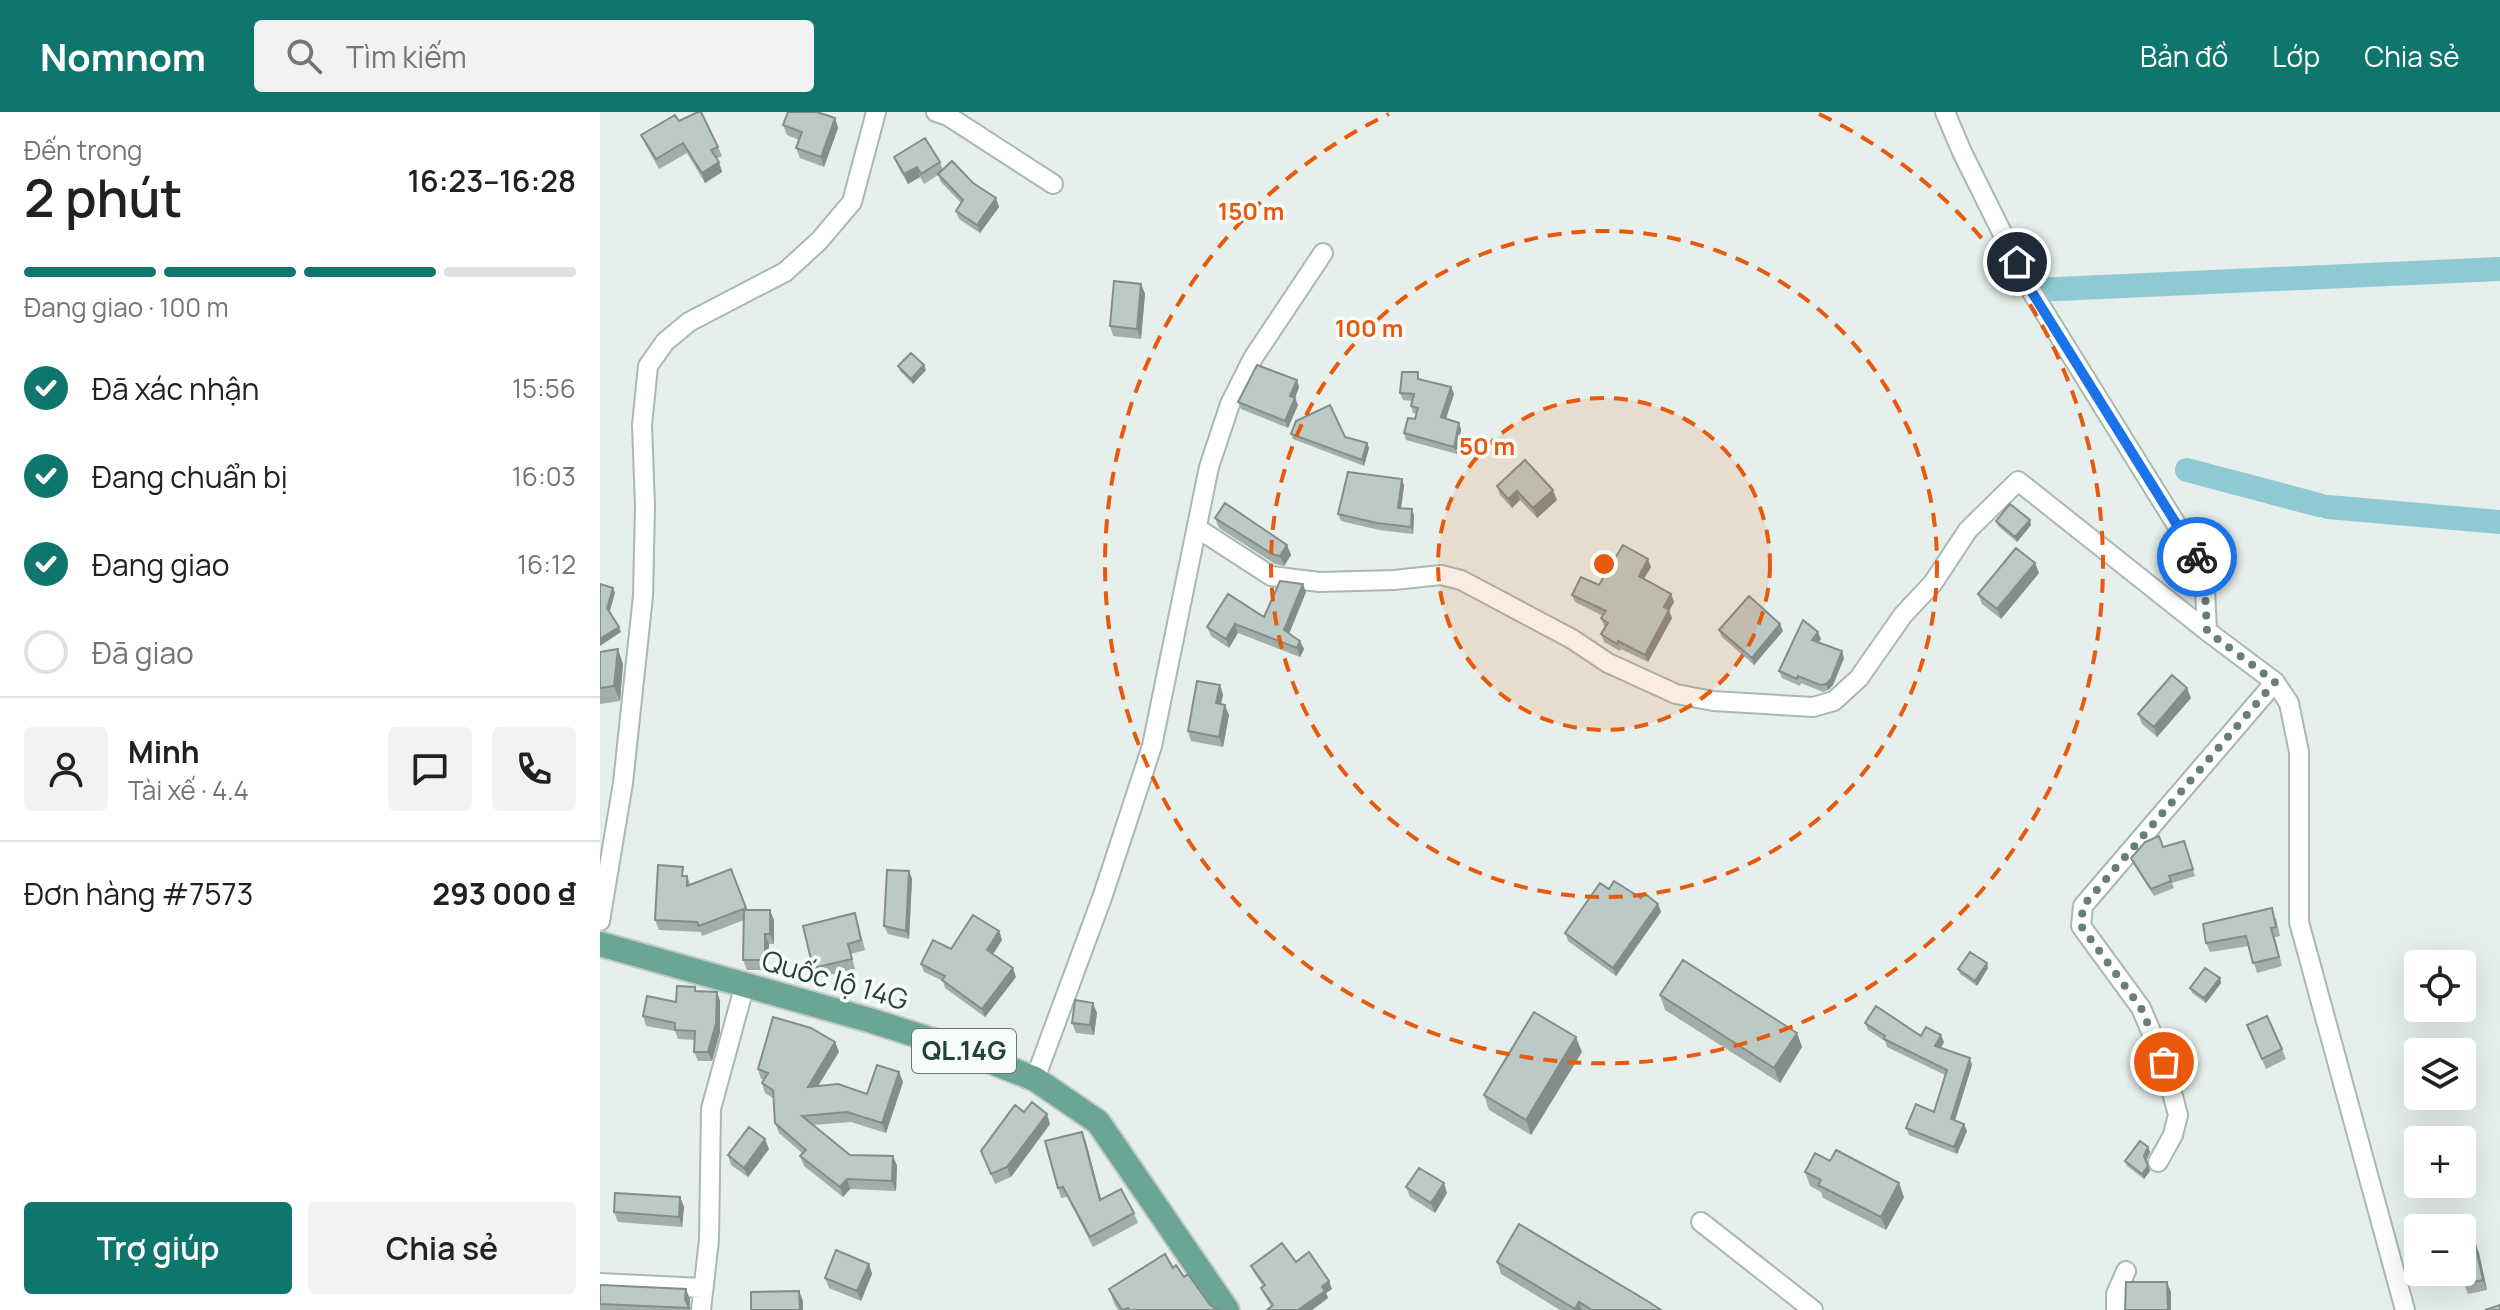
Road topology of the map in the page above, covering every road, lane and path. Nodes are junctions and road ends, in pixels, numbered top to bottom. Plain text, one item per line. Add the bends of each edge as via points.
1 (876, 112) edge
2 (936, 112) edge
3 (1945, 112) edge
4 (1053, 184) dead end
5 (1323, 253) dead end
6 (1197, 528) junction
7 (2207, 631) junction
8 (2275, 682) junction
9 (600, 921) edge
10 (600, 944) edge
11 (745, 984) junction
12 (1035, 1079) junction
13 (2158, 1162) dead end
14 (1701, 1222) dead end
15 (2126, 1271) dead end
16 (600, 1283) edge
17 (702, 1288) junction
18 (701, 1310) edge
19 (1227, 1310) edge
20 (1813, 1310) edge
21 (2116, 1310) edge
22 (2405, 1310) edge

1 - 9 street via 852,202 819,241 785,272 689,322 648,366 642,425 643,596 623,783
2 - 4 street
3 - 7 street via 2030,289 2204,569
5 - 6 street via 1253,358 1230,404 1209,467
6 - 7 street via 1271,576 1319,582 1441,575 1461,580 1608,663 1676,694 1813,707 1834,701 1859,678 1968,530 2018,481
6 - 12 street via 1152,746
7 - 8 street
8 - 13 street via 2083,906 2081,926 2141,1008 2175,1097 2173,1135
8 - 22 street via 2289,703 2299,752 2299,922 2304,948
10 - 11 main road, Quốc lộ 14G / QL.14G
11 - 12 main road, Quốc lộ 14G / QL.14G via 957,1048
11 - 17 street via 711,1109 709,1240
12 - 19 main road, Quốc lộ 14G / QL.14G via 1098,1122
14 - 20 street
15 - 21 street
16 - 17 street
17 - 18 street

